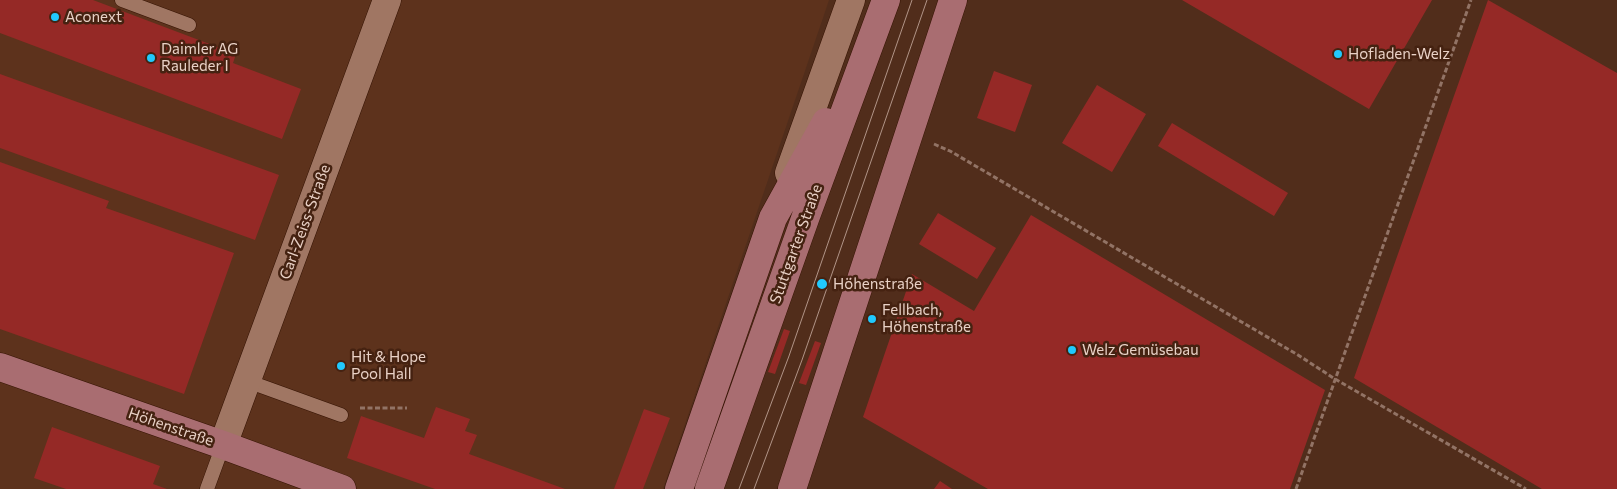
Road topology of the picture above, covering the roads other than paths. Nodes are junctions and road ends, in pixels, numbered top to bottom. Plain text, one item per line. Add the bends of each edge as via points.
1 (122, 0) edge
2 (387, 0) edge
3 (851, 0) edge
4 (886, 0) edge
5 (953, 0) edge
6 (189, 25) dead end
7 (874, 33) junction
8 (773, 218) junction
9 (0, 367) edge
10 (247, 381) junction
11 (341, 415) road end
12 (223, 445) junction
13 (207, 489) edge
14 (342, 489) edge
15 (679, 489) edge
16 (709, 489) edge
17 (792, 489) edge

1 - 6 lane
2 - 10 street, Carl-Zeiss-Straße
3 - 8 street, Stuttgarter Straße
4 - 7 main road, Stuttgarter Straße
5 - 17 main road
7 - 8 main road
7 - 16 main road, Stuttgarter Straße
8 - 15 main road
9 - 12 main road, Höhenstraße
10 - 11 lane
10 - 12 street, Carl-Zeiss-Straße
12 - 13 lane
12 - 14 main road, Höhenstraße

